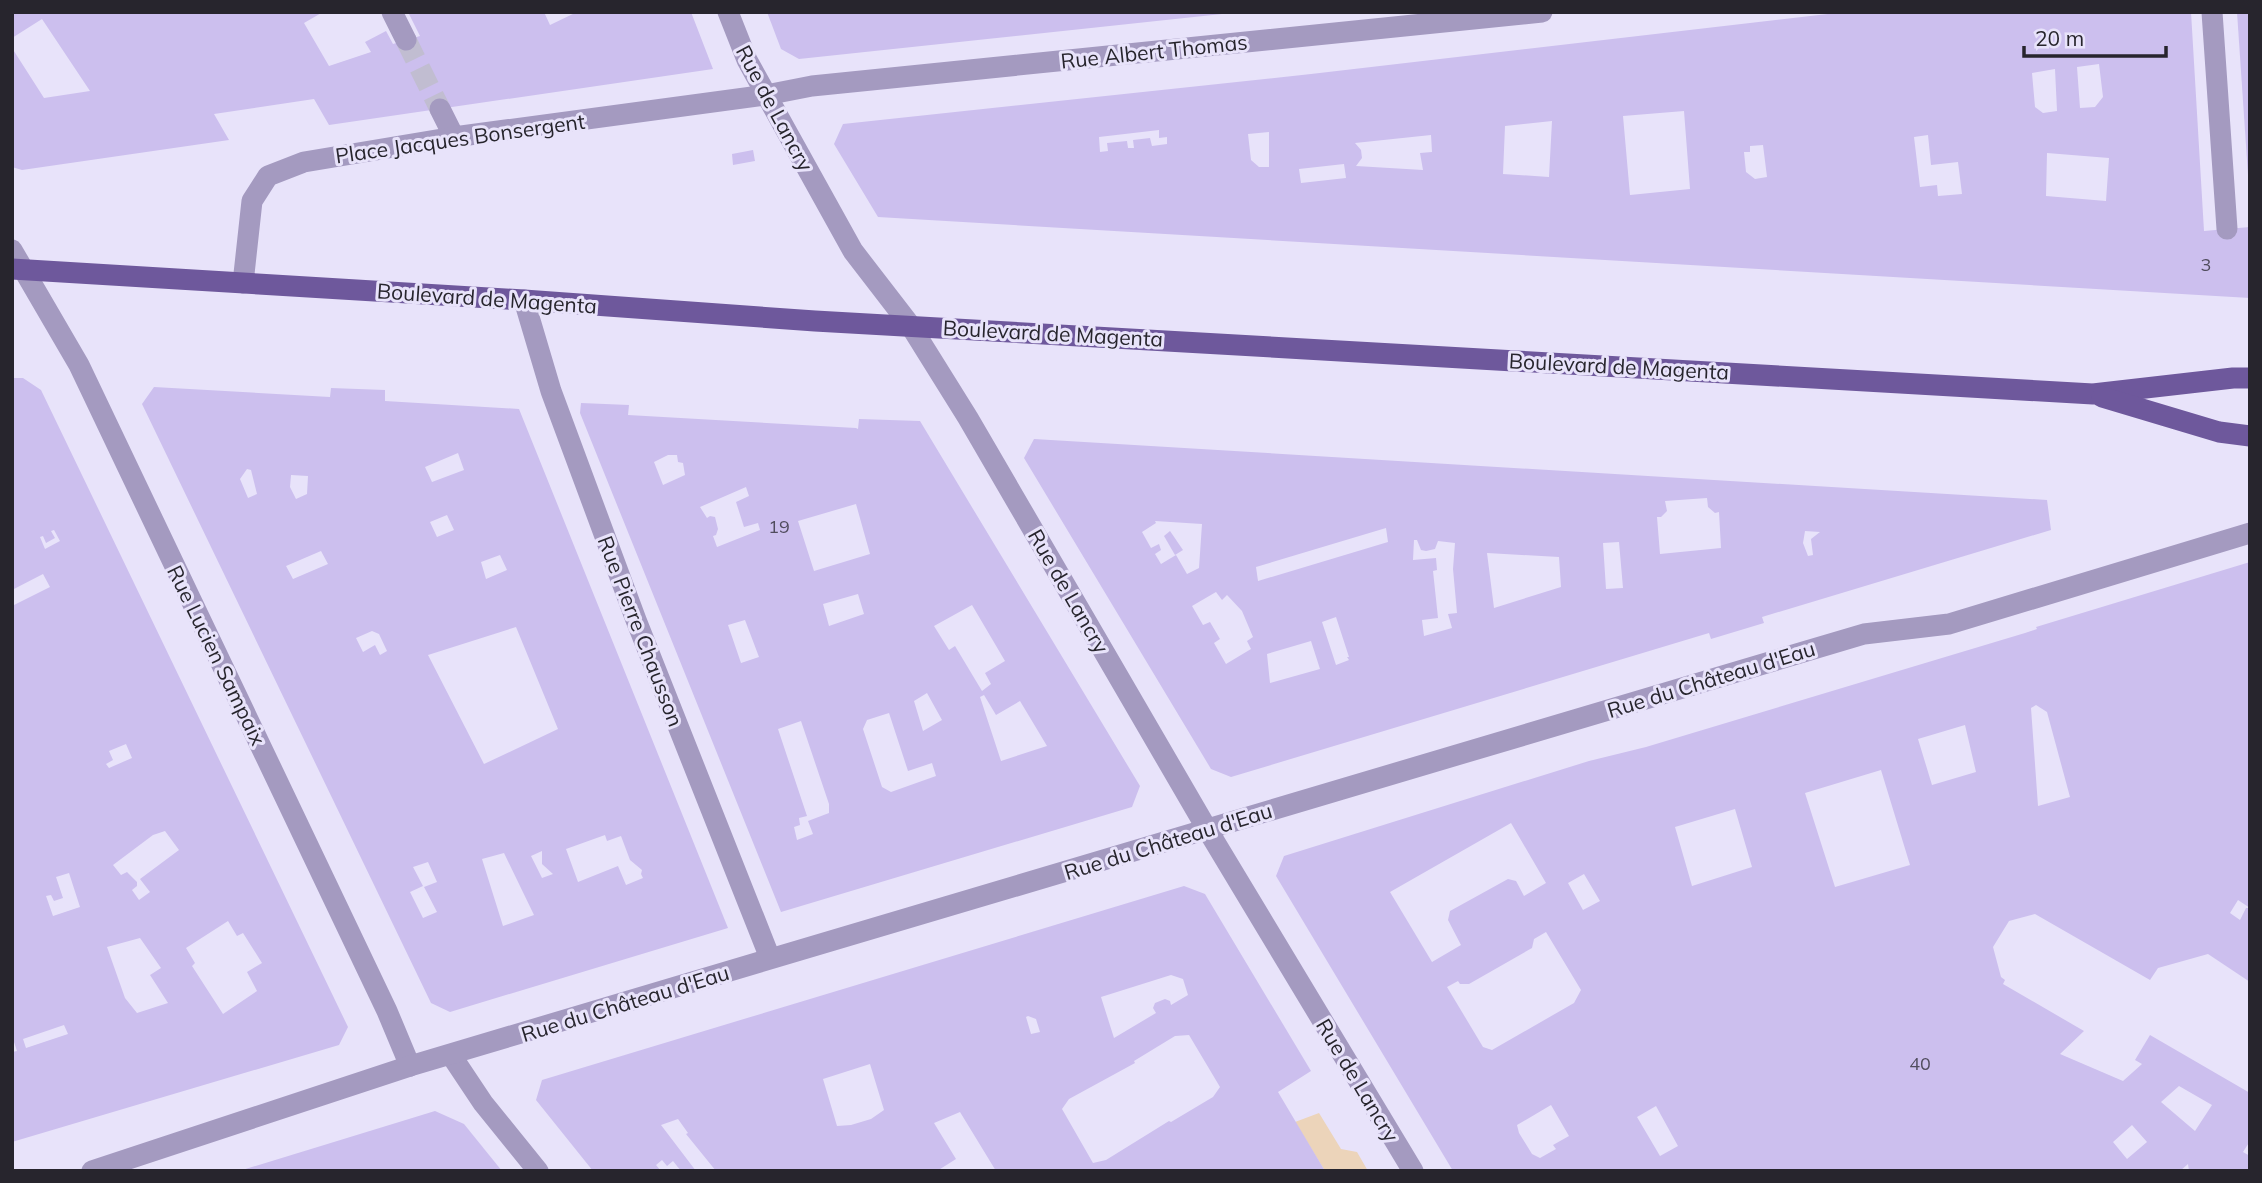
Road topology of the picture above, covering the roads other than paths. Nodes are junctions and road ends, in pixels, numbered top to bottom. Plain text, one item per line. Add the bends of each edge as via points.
1 (392, 12) edge
2 (729, 12) edge
3 (1542, 12) edge
4 (2212, 12) edge
5 (407, 40) tunnel mouth
6 (766, 95) junction
7 (440, 109) tunnel mouth
8 (454, 137) junction
9 (2227, 229) dead end
10 (12, 250) edge
11 (18, 269) edge
12 (243, 283) junction
13 (524, 300) junction
14 (910, 325) junction
15 (2250, 378) edge
16 (2093, 394) junction
17 (2250, 436) edge
18 (2250, 533) edge
19 (1207, 829) junction
20 (770, 958) junction
21 (451, 1055) junction
22 (410, 1066) junction
23 (92, 1171) edge
24 (538, 1171) edge
25 (1413, 1171) edge

1 - 5 street
2 - 6 street, Rue de Lancry
3 - 6 street, Rue Albert Thomas via 811,86
4 - 9 street
6 - 8 street, Place Jacques Bonsergent
6 - 14 street, Rue de Lancry via 853,251
7 - 8 street
8 - 12 street, Place Jacques Bonsergent via 304,162 268,176 252,201
10 - 11 street, Rue Lucien Sampaix
11 - 12 main road, Boulevard de Magenta
11 - 22 street, Rue Lucien Sampaix via 79,365
12 - 13 main road, Boulevard de Magenta
13 - 14 main road, Boulevard de Magenta
13 - 20 street, Rue Pierre Chausson via 551,391 636,620
14 - 16 main road, Boulevard de Magenta
14 - 19 street, Rue de Lancry
15 - 16 main road, Boulevard de Magenta
16 - 17 main road, Boulevard de Magenta via 2219,432
18 - 19 street, Rue du Château d'Eau via 1949,624 1864,634
19 - 20 street, Rue du Château d'Eau
19 - 25 street, Rue de Lancry
20 - 21 street, Rue du Château d'Eau
21 - 22 street, Rue du Château d'Eau
21 - 24 street
22 - 23 street, Rue du Château d'Eau

